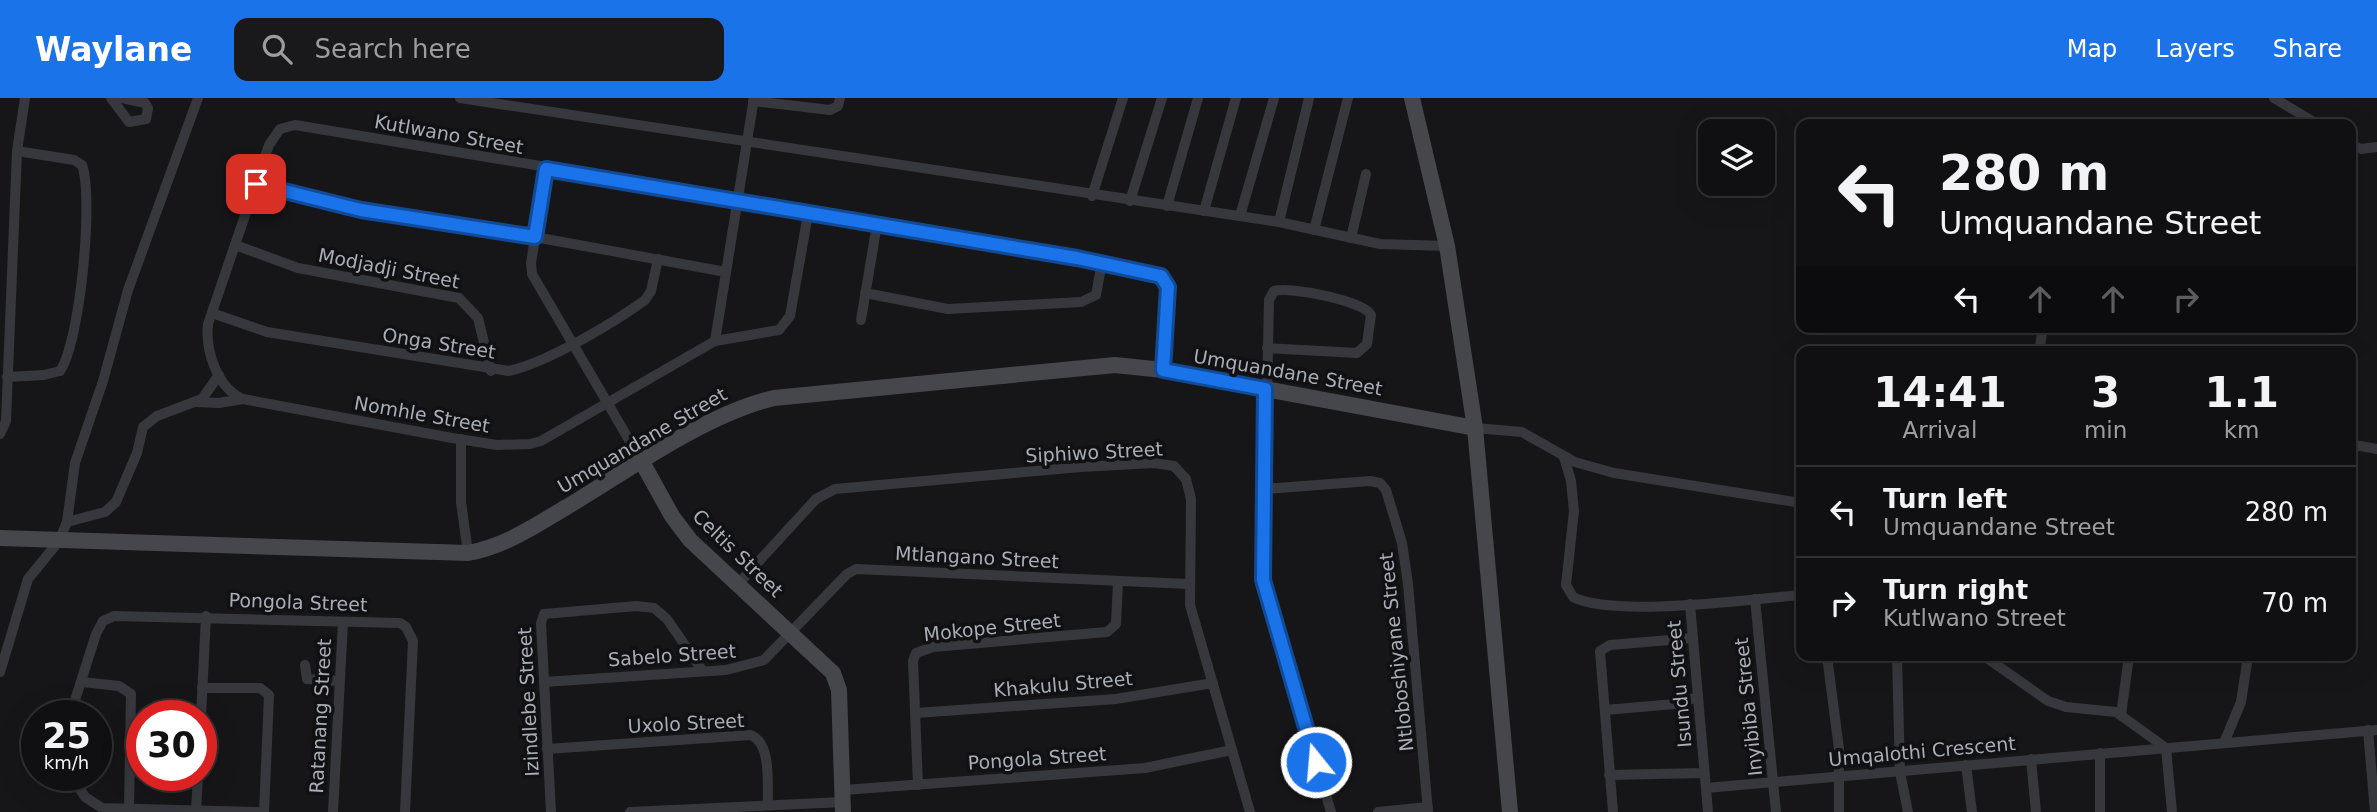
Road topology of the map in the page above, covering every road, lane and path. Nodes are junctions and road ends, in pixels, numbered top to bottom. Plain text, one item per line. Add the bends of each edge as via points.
1 (25, 98) edge
2 (111, 98) edge
3 (122, 98) edge
4 (198, 98) edge
5 (460, 98) edge
6 (840, 98) edge
7 (1123, 98) edge
8 (1162, 98) edge
9 (1198, 98) edge
10 (1236, 98) edge
11 (1274, 98) edge
12 (1309, 98) edge
13 (1348, 98) edge
14 (1412, 98) edge
15 (2274, 98) edge
16 (753, 100) edge
17 (798, 102) edge
18 (2309, 119) edge
19 (747, 143) junction
20 (2356, 147) edge
21 (2377, 147) edge
22 (17, 151) junction
23 (546, 169) junction
24 (1366, 174) dead end
25 (256, 184) junction
26 (1092, 196) junction
27 (739, 200) junction
28 (1130, 201) junction
29 (1167, 206) junction
30 (1204, 211) junction
31 (808, 214) junction
32 (1240, 216) junction
33 (1279, 222) junction
34 (877, 224) junction
35 (1314, 230) junction
36 (535, 237) junction
37 (1351, 237) junction
38 (234, 245) junction
39 (1447, 246) junction
40 (658, 259) junction
41 (1102, 262) junction
42 (726, 272) junction
43 (865, 293) junction
44 (212, 313) junction
45 (861, 320) dead end
46 (2042, 334) dead end
47 (715, 341) junction
48 (572, 343) junction
49 (2040, 346) edge
50 (1267, 348) junction
51 (1163, 370) junction
52 (491, 371) junction
53 (219, 375) junction
54 (8, 377) junction
55 (226, 387) joint
56 (1265, 389) junction
57 (243, 399) junction
58 (197, 402) junction
59 (607, 404) junction
60 (1475, 428) junction
61 (0, 433) edge
62 (461, 439) junction
63 (2356, 445) edge
64 (2377, 449) edge
65 (1564, 457) junction
66 (642, 462) junction
67 (1265, 489) junction
68 (1796, 502) edge
69 (67, 522) junction
70 (0, 538) edge
71 (59, 541) junction
72 (468, 553) junction
73 (1118, 582) junction
74 (738, 584) junction
75 (1188, 584) junction
76 (1796, 596) edge
77 (1755, 599) junction
78 (1690, 604) junction
79 (206, 616) junction
80 (342, 622) junction
81 (791, 633) junction
82 (1693, 639) junction
83 (1829, 661) edge
84 (1897, 661) edge
85 (1993, 661) edge
86 (2128, 661) edge
87 (2247, 661) edge
88 (304, 665) dead end
89 (702, 670) junction
90 (0, 672) edge
91 (340, 681) junction
92 (82, 682) junction
93 (544, 682) junction
94 (1213, 683) junction
95 (202, 688) junction
96 (1698, 697) junction
97 (76, 700) edge
98 (202, 700) edge
99 (1605, 710) junction
100 (916, 713) junction
101 (2121, 715) junction
102 (2373, 730) edge
103 (2224, 743) junction
104 (2165, 748) junction
105 (547, 749) junction
106 (1232, 750) junction
107 (2100, 753) junction
108 (2031, 759) junction
109 (1966, 765) junction
110 (1900, 772) junction
111 (1704, 773) junction
112 (1609, 775) junction
113 (1838, 776) junction
114 (1774, 782) junction
115 (918, 785) junction
116 (1706, 788) junction
117 (83, 791) edge
118 (198, 791) edge
119 (843, 801) edge
120 (768, 805) junction
121 (129, 810) junction
122 (1428, 810) edge
123 (197, 811) edge
124 (258, 812) edge
125 (264, 812) edge
126 (333, 812) edge
127 (405, 812) edge
128 (551, 812) edge
129 (630, 812) edge
130 (1250, 812) edge
131 (1331, 812) edge
132 (1378, 812) edge
133 (1510, 812) edge
134 (1613, 812) edge
135 (1708, 812) edge
136 (1776, 812) edge
137 (1839, 812) edge
138 (1908, 812) edge
139 (1972, 812) edge
140 (2036, 812) edge
141 (2100, 812) edge
142 (2172, 812) edge
143 (2375, 812) edge

1 - 22 street
2 - 3 street via 129,122 146,119 145,103
4 - 69 street via 128,290 75,463
5 - 19 street
6 - 17 street via 832,110
7 - 26 street
8 - 28 street
9 - 29 street
10 - 30 street
11 - 32 street
12 - 33 street
13 - 35 street
14 - 39 street
15 - 18 street
16 - 17 street
16 - 19 street
19 - 26 street
19 - 27 street
20 - 21 street
22 - 54 street
22 - 54 street via 82,165 82,280 60,370
23 - 25 street, Kutlwano Street via 286,125 273,137
23 - 27 street, Kutlwano Street
23 - 36 street, Celtis Street
24 - 37 street
25 - 36 street via 361,210
25 - 38 street, Kutlwano Street
26 - 28 street
27 - 31 street, Kutlwano Street
27 - 42 street
28 - 29 street
29 - 30 street
30 - 32 street
31 - 34 street, Kutlwano Street
31 - 47 street via 785,326
32 - 33 street
33 - 35 street
34 - 41 street, Kutlwano Street
34 - 43 street
35 - 37 street
36 - 40 street
36 - 48 street, Celtis Street via 532,274
37 - 39 street via 1397,246
38 - 44 street, Kutlwano Street
38 - 52 street, Modjadji Street via 298,268 459,298 478,318
39 - 60 street
40 - 42 street
40 - 48 street, Onga Street via 645,300
41 - 43 street via 1096,295 1081,302 948,309
41 - 51 street, Kutlwano Street via 1165,279
42 - 47 street
43 - 45 street
44 - 52 street, Onga Street via 267,332
44 - 53 street, Kutlwano Street via 207,335
46 - 49 street
47 - 59 street, Nomhle Street
48 - 52 street, Onga Street via 520,369
48 - 59 street, Celtis Street
50 - 50 street via 1269,300 1278,289 1362,305 1371,315 1367,344 1357,353
50 - 56 street
51 - 56 street, Umquandane Street
51 - 66 street, Umquandane Street via 1090,365 774,398 731,412
53 - 55 street, Kutlwano Street
53 - 58 street
54 - 61 street via 6,421
55 - 57 street, Nomhle Street
56 - 60 street, Umquandane Street
56 - 67 street
57 - 58 street
57 - 62 street, Nomhle Street
58 - 69 street via 157,416 143,427 116,502 105,512
59 - 62 street, Nomhle Street via 530,444
59 - 66 street, Celtis Street
60 - 65 street via 1522,432
60 - 133 street
62 - 72 street via 461,502
63 - 64 street
65 - 68 street via 1614,473
65 - 78 street via 1573,495 1566,572 1570,595 1597,604
66 - 72 street, Umquandane Street via 525,533
66 - 74 street, Celtis Street via 681,530
67 - 122 street, Ntloboshiyane Street via 1370,481 1386,490 1402,543 1408,584
67 - 131 street via 1264,586
69 - 71 street
70 - 71 street, Umquandane Street
71 - 72 street, Umquandane Street
71 - 90 street via 28,579
73 - 75 street, Mtlangano Street
73 - 81 street, Mtlangano Street via 856,569
73 - 100 street, Mokope Street via 1116,624 1107,632 933,647 916,653
74 - 75 street, Siphiwo Street via 816,499 835,489 1154,463 1174,466 1188,486 1192,513
74 - 81 street, Celtis Street
75 - 94 street, Siphiwo Street via 1193,620
76 - 77 street, Isundu Street
77 - 78 street, Isundu Street
77 - 114 street, Inyibiba Street
78 - 82 street, Isundu Street
79 - 80 street, Pongola Street
79 - 92 street, Pongola Street via 107,618 96,634
79 - 95 street
80 - 91 street, Ratanang Street
80 - 127 street, Pongola Street via 400,623 411,634
81 - 89 street, Sabelo Street via 756,665
81 - 119 street, Celtis Street via 837,682
82 - 96 street, Isundu Street
82 - 99 street via 1602,648
83 - 113 street
84 - 110 street
85 - 101 street via 2048,701
86 - 101 street
87 - 103 street via 2241,702
88 - 91 street via 307,679
89 - 93 street, Sabelo Street
89 - 93 street, Izindlebe Street via 667,619 654,608 549,611 541,618
91 - 126 street, Ratanang Street
92 - 97 street, Pongola Street
92 - 121 street via 119,686 131,694
93 - 105 street, Izindlebe Street
94 - 100 street, Khakulu Street via 1089,701
94 - 106 street, Siphiwo Street
95 - 98 street
95 - 125 street via 260,688 269,695
96 - 99 street
96 - 111 street, Isundu Street
99 - 112 street
100 - 115 street, Mokope Street
101 - 104 street
102 - 103 street, Umqalothi Crescent
102 - 143 street
103 - 104 street, Umqalothi Crescent
104 - 107 street, Umqalothi Crescent
104 - 142 street
105 - 120 street, Uxolo Street via 759,738 764,747
105 - 128 street, Izindlebe Street
106 - 115 street, Pongola Street via 1145,768
106 - 130 street, Siphiwo Street
107 - 108 street, Umqalothi Crescent
107 - 141 street
108 - 109 street, Umqalothi Crescent
108 - 140 street
109 - 110 street, Umqalothi Crescent
109 - 139 street
110 - 113 street, Umqalothi Crescent
110 - 138 street
111 - 112 street
111 - 116 street, Isundu Street
112 - 134 street
113 - 114 street, Umqalothi Crescent
113 - 137 street
114 - 116 street, Umqalothi Crescent
114 - 136 street, Inyibiba Street
115 - 119 street, Pongola Street
116 - 135 street
117 - 121 street via 102,808
118 - 123 street
119 - 120 street, Pongola Street
120 - 129 street, Pongola Street
121 - 123 street
122 - 132 street
123 - 124 street

